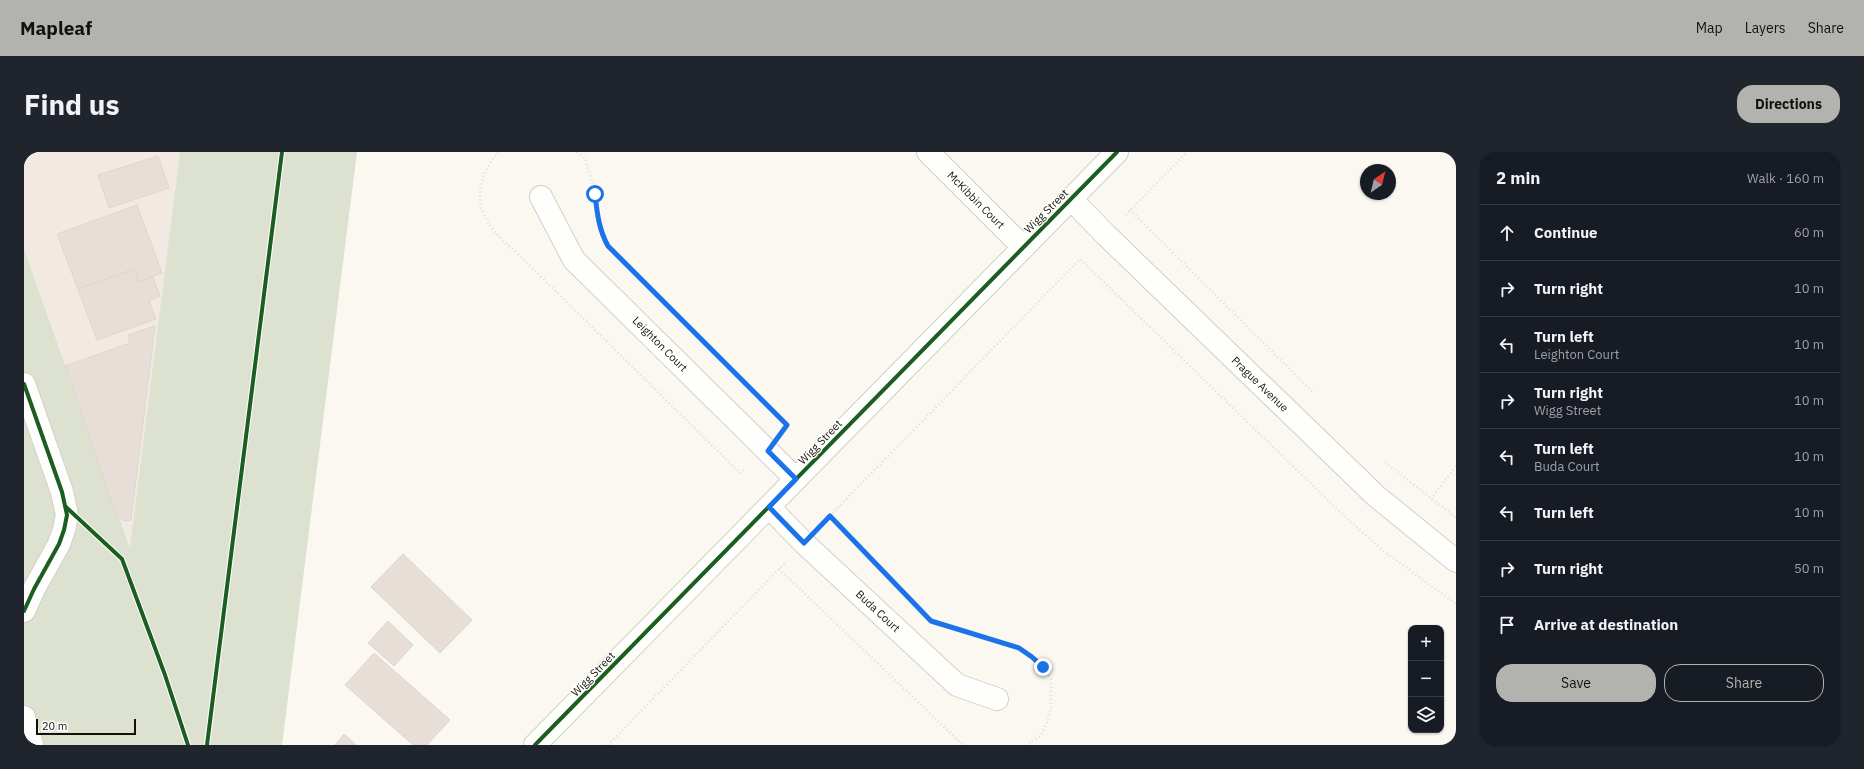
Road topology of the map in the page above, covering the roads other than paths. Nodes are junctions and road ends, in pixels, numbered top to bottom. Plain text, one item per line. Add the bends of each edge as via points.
1 (928, 152) edge
2 (1117, 152) edge
3 (541, 197) dead end
4 (1071, 199) junction
5 (1023, 247) junction
6 (24, 384) edge
7 (796, 479) junction
8 (769, 507) junction
9 (1452, 551) edge
10 (24, 611) edge
11 (997, 699) dead end
12 (24, 717) edge
13 (32, 745) edge
14 (535, 745) edge

1 - 5 street, McKibbin Court
2 - 4 street, Wigg Street
3 - 7 street, Leighton Court via 574,260
4 - 5 street, Wigg Street
4 - 9 street, Prague Avenue via 1376,496
5 - 7 street, Wigg Street
6 - 10 street via 62,492 67,515 59,544
7 - 8 street, Wigg Street
8 - 11 street, Buda Court via 804,543 957,685
8 - 14 street, Wigg Street
12 - 13 street

